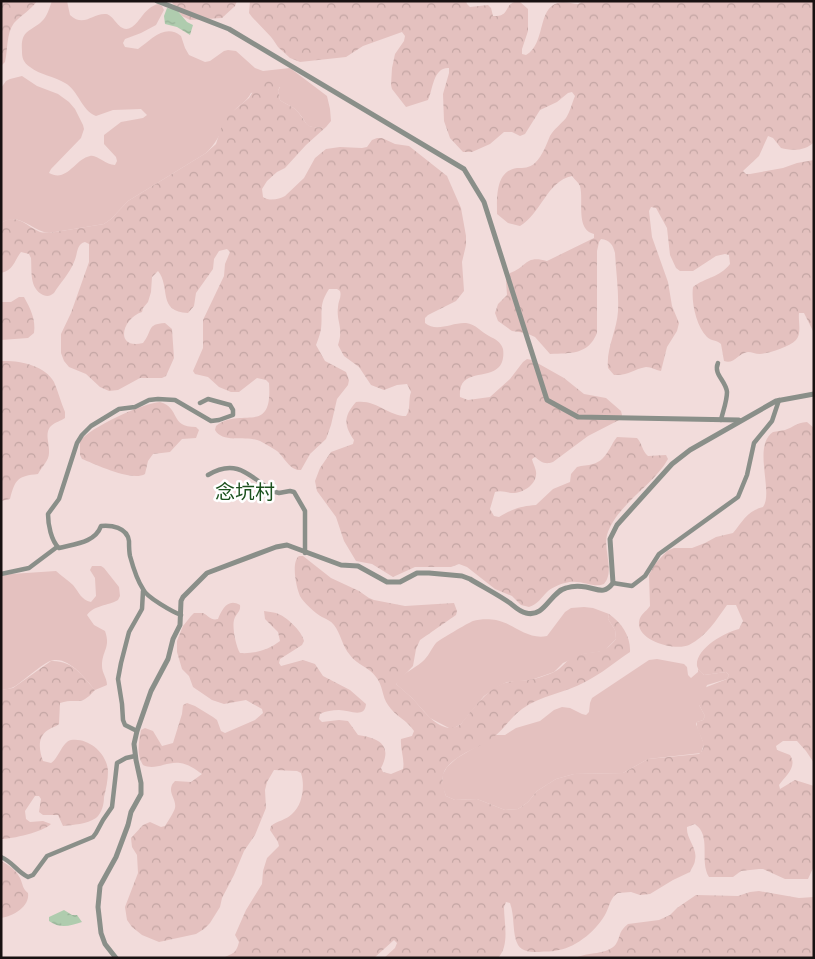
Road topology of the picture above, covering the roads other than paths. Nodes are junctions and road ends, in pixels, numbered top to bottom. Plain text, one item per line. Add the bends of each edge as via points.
1 (157, 1) edge
2 (718, 363) dead end
3 (814, 394) edge
4 (779, 400) junction
5 (200, 403) dead end
6 (721, 420) junction
7 (740, 420) junction
8 (208, 475) dead end
9 (57, 547) junction
10 (305, 552) junction
11 (1, 574) edge
12 (613, 583) junction
13 (143, 591) junction
14 (181, 615) junction
15 (136, 731) junction
16 (135, 756) junction
17 (1, 857) edge
18 (116, 958) edge

1 - 6 street via 229,29 464,169 484,202 546,400 578,417
2 - 6 street via 717,372 727,395
3 - 4 street
4 - 7 street
4 - 12 street via 772,421 754,443 738,497 659,554 645,576 632,586
5 - 9 street via 208,399 230,405 233,415 211,421 175,400 158,399 119,410 91,426 77,443 59,499 48,514
6 - 7 street
7 - 12 street via 676,461 617,525 610,539
8 - 10 street via 220,468 236,468 272,491 294,492 305,511
9 - 11 street via 29,568
9 - 13 street via 89,541 99,532 100,526 116,527 129,540 131,559
10 - 12 street via 341,565 358,566 387,582 396,583 417,573 462,576 528,614 540,612 553,596 566,588 588,587 603,591
10 - 14 street via 283,545 207,573 183,596
13 - 14 street
13 - 15 street via 142,609 129,632 118,679 123,720 125,725
14 - 15 street via 168,659 151,691
15 - 16 street
16 - 17 street via 117,764 112,807 93,837 47,856 28,877
16 - 18 street via 141,794 98,896 101,933

